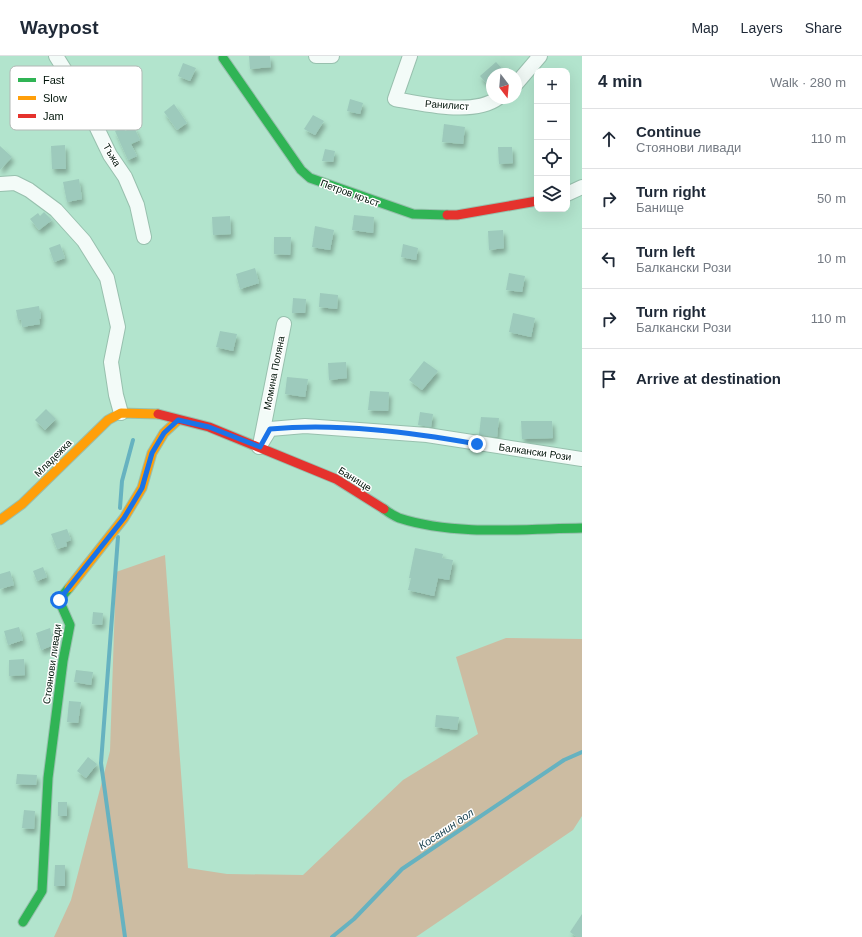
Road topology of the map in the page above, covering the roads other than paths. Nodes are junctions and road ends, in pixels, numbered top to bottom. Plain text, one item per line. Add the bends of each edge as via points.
1 (56, 56) edge
2 (316, 56) edge
3 (332, 56) edge
4 (410, 56) edge
5 (540, 56) edge
6 (223, 58) dead end
7 (62, 66) edge
8 (522, 77) edge
9 (488, 104) edge
10 (98, 130) edge
11 (0, 184) edge
12 (582, 187) edge
13 (570, 193) edge
14 (534, 202) edge
15 (144, 237) dead end
16 (284, 324) dead end
17 (121, 413) junction
18 (178, 420) junction
19 (260, 447) junction
20 (582, 459) edge
21 (0, 520) edge
22 (582, 528) edge
23 (23, 922) dead end

1 - 7 street, Тъжа
2 - 3 street
4 - 9 street, Ранилист via 394,99 428,104
5 - 8 street
6 - 14 street, Петров кръст via 301,170 310,178 413,214 457,215
10 - 15 street, Тъжа via 110,155 125,177 137,205
11 - 17 street via 15,183 56,210 84,242 107,278 118,327 111,362
12 - 13 street
16 - 19 street, Момина Поляна
17 - 18 street, Банище via 154,413
17 - 21 street, Младежка via 108,420 22,504
18 - 19 street, Банище via 209,427
18 - 23 street, Стоянови ливади via 164,433 152,453 142,488 124,518 59,600 70,625 48,778 42,891
19 - 20 street, Балкански Рози via 270,429 304,426 426,435
19 - 22 street, Банище via 336,479 398,518 450,528

